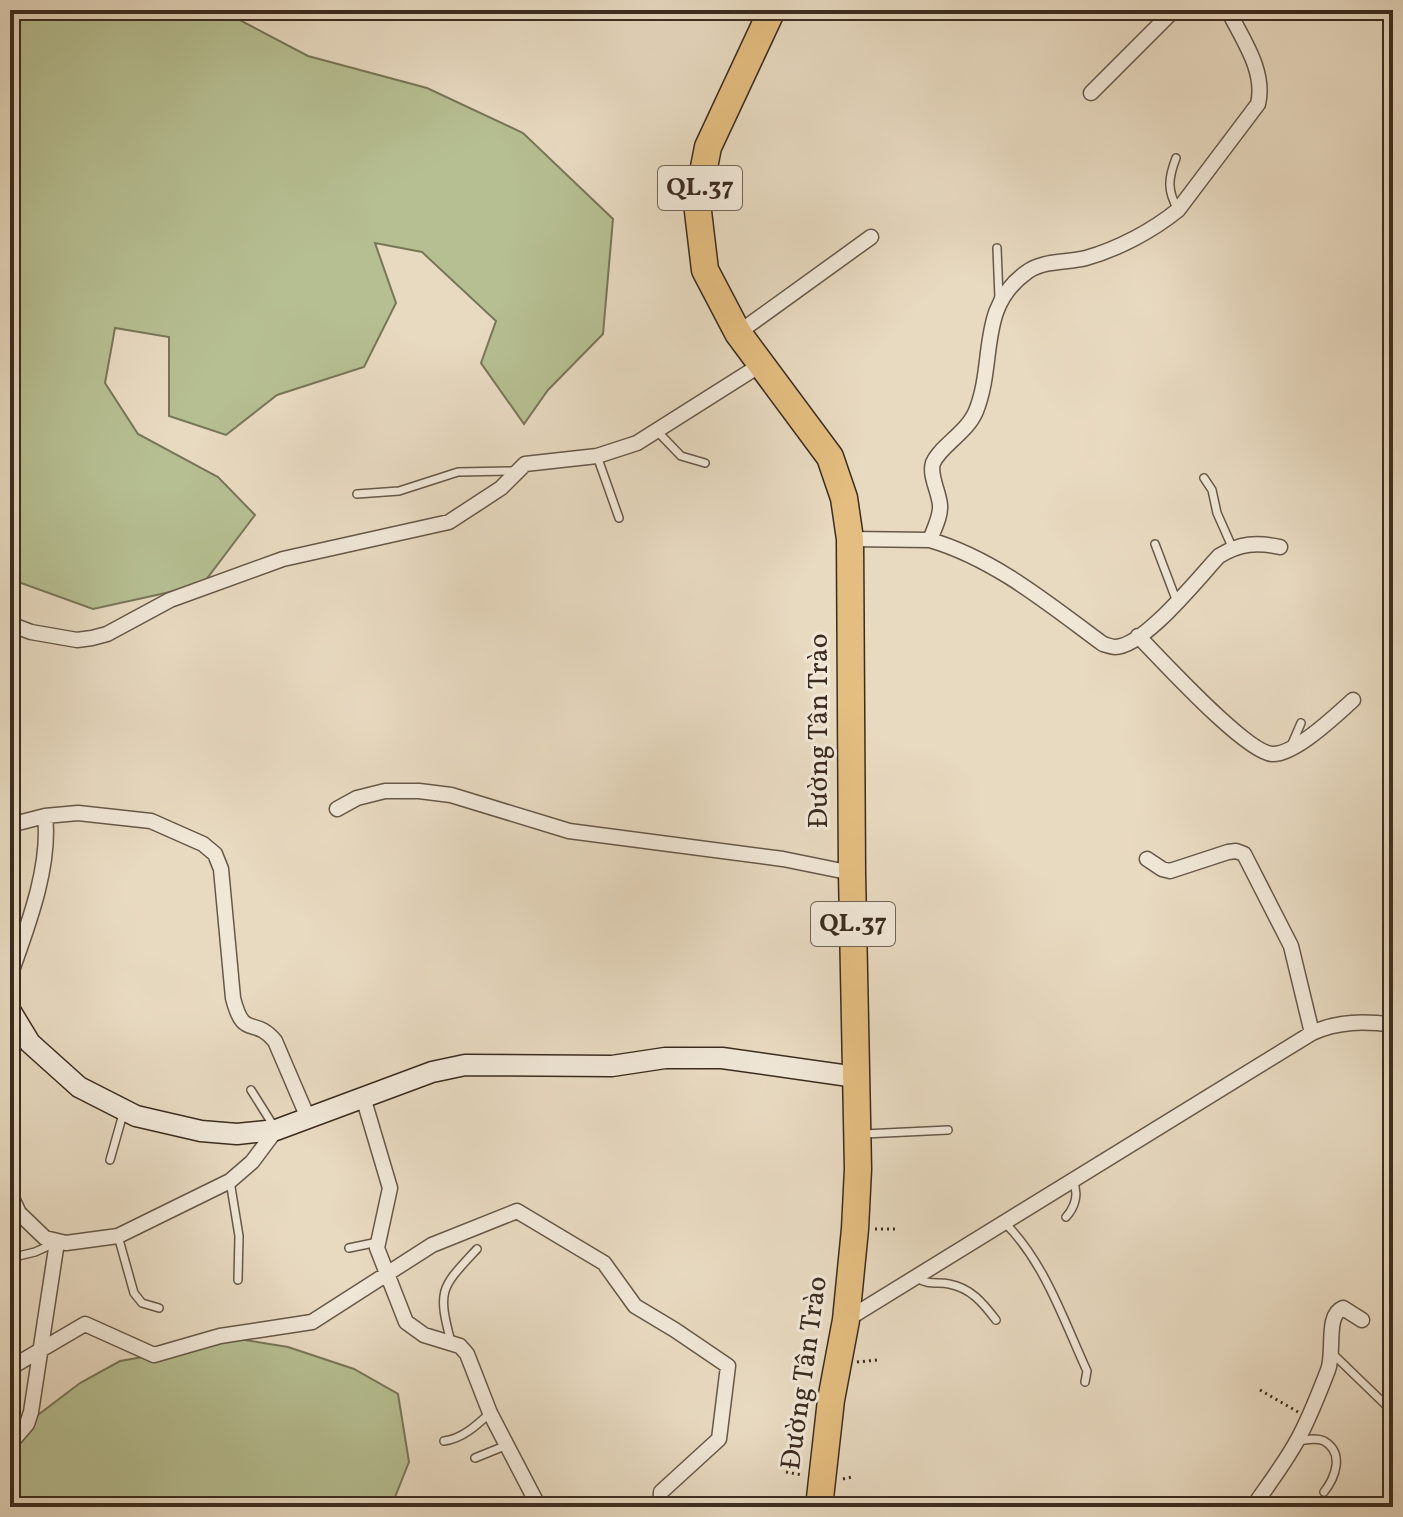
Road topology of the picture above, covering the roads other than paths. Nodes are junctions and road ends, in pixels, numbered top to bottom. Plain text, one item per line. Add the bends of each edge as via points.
1 (772, 10) edge
2 (1174, 10) edge
3 (1228, 10) edge
4 (1091, 93) dead end
5 (1176, 158) dead end
6 (1178, 210) junction
7 (871, 237) dead end
8 (997, 248) dead end
9 (999, 300) junction
10 (738, 333) junction
11 (762, 364) junction
12 (657, 431) junction
13 (597, 456) junction
14 (705, 463) dead end
15 (517, 471) junction
16 (1204, 478) dead end
17 (357, 494) dead end
18 (619, 518) dead end
19 (850, 539) junction
20 (930, 540) junction
21 (1155, 544) dead end
22 (1280, 547) dead end
23 (1233, 549) junction
24 (1177, 602) junction
25 (10, 624) edge
26 (1138, 636) junction
27 (1353, 700) dead end
28 (1301, 723) dead end
29 (1290, 748) junction
30 (337, 809) dead end
31 (45, 816) junction
32 (10, 825) edge
33 (1147, 859) dead end
34 (852, 873) junction
35 (10, 976) edge
36 (10, 1010) edge
37 (1393, 1025) edge
38 (1312, 1033) junction
39 (20, 1044) edge
40 (856, 1077) junction
41 (251, 1090) dead end
42 (363, 1097) junction
43 (124, 1112) junction
44 (308, 1118) junction
45 (276, 1130) junction
46 (948, 1130) dead end
47 (858, 1135) junction
48 (110, 1160) dead end
49 (230, 1181) junction
50 (1073, 1181) junction
51 (10, 1194) edge
52 (1066, 1217) dead end
53 (1005, 1223) junction
54 (118, 1236) junction
55 (57, 1242) junction
56 (378, 1242) junction
57 (349, 1248) dead end
58 (477, 1249) dead end
59 (10, 1258) edge
60 (386, 1274) junction
61 (917, 1278) junction
62 (238, 1280) dead end
63 (159, 1308) dead end
64 (846, 1320) junction
65 (996, 1320) dead end
66 (1362, 1320) dead end
67 (451, 1342) junction
68 (40, 1350) junction
69 (1333, 1354) junction
70 (10, 1368) edge
71 (1085, 1382) dead end
72 (1393, 1412) edge
73 (490, 1413) junction
74 (444, 1441) dead end
75 (1297, 1441) junction
76 (10, 1444) edge
77 (507, 1445) junction
78 (475, 1458) dead end
79 (1324, 1492) dead end
80 (539, 1507) edge
81 (660, 1507) edge
82 (819, 1507) edge
83 (1253, 1507) edge

1 - 10 highway, Đường Tân Trào / QL.37 via 708,147 697,203 705,270
2 - 4 street
3 - 6 street via 1262,89 1258,104
5 - 6 lane via 1169,194
6 - 9 street via 1105,252 1026,272
7 - 10 street
8 - 9 lane
9 - 20 street via 982,397 966,429 934,462 941,508
10 - 11 highway, Đường Tân Trào / QL.37
11 - 12 street
11 - 19 highway, Đường Tân Trào / QL.37 via 830,457
12 - 13 street
12 - 14 lane via 681,456
13 - 15 street via 531,463
13 - 18 lane
15 - 17 lane via 458,472 399,491
15 - 25 street via 449,522 273,563 170,600 107,634 77,640
16 - 23 lane
19 - 20 street
19 - 34 highway, Đường Tân Trào / QL.37
20 - 26 street via 990,565 1103,644 1126,645
21 - 24 lane
22 - 23 street via 1255,543
23 - 24 street via 1219,556
24 - 26 street
26 - 29 street via 1248,741 1273,754
27 - 29 street
28 - 29 lane
30 - 34 street via 385,791 430,792 569,831
31 - 32 street
31 - 35 street via 43,864
31 - 44 street via 78,813 151,821 215,854 238,1019 275,1041
33 - 38 street via 1170,871 1228,852 1244,854 1291,946
34 - 40 highway, Đường Tân Trào / QL.37
36 - 39 street
37 - 38 street via 1339,1024
38 - 50 street
39 - 43 street
40 - 42 street via 722,1058 665,1058 612,1066 465,1065
40 - 47 highway, Đường Tân Trào / QL.37
41 - 45 lane
42 - 44 street
42 - 56 street via 390,1188
43 - 45 street via 201,1131
43 - 48 lane
44 - 45 street
45 - 49 street
46 - 47 lane
47 - 64 highway, Đường Tân Trào / QL.37
49 - 54 street
49 - 62 lane via 239,1236
50 - 52 lane via 1075,1203
50 - 53 street
51 - 55 street via 19,1213 45,1238
53 - 61 street
53 - 71 lane via 1043,1275 1087,1371
54 - 55 street
54 - 63 lane via 134,1293 142,1303
55 - 59 lane
55 - 68 street
56 - 57 lane
56 - 60 street
58 - 67 lane via 444,1289
60 - 67 street via 406,1322 424,1335
60 - 68 street via 312,1322 220,1336 154,1355 85,1324
60 - 81 street via 432,1245 517,1211 604,1263 635,1306 728,1366 719,1439 661,1492
61 - 64 street
61 - 65 lane via 970,1291
64 - 82 highway, Đường Tân Trào / QL.37
66 - 69 street via 1338,1309 1332,1325
67 - 73 street via 467,1354
68 - 70 street
68 - 76 street via 27,1424
69 - 72 lane
69 - 75 street
73 - 74 lane via 464,1434
73 - 77 street
75 - 79 lane via 1314,1439 1332,1450 1337,1465
75 - 83 street
77 - 78 lane
77 - 80 street

